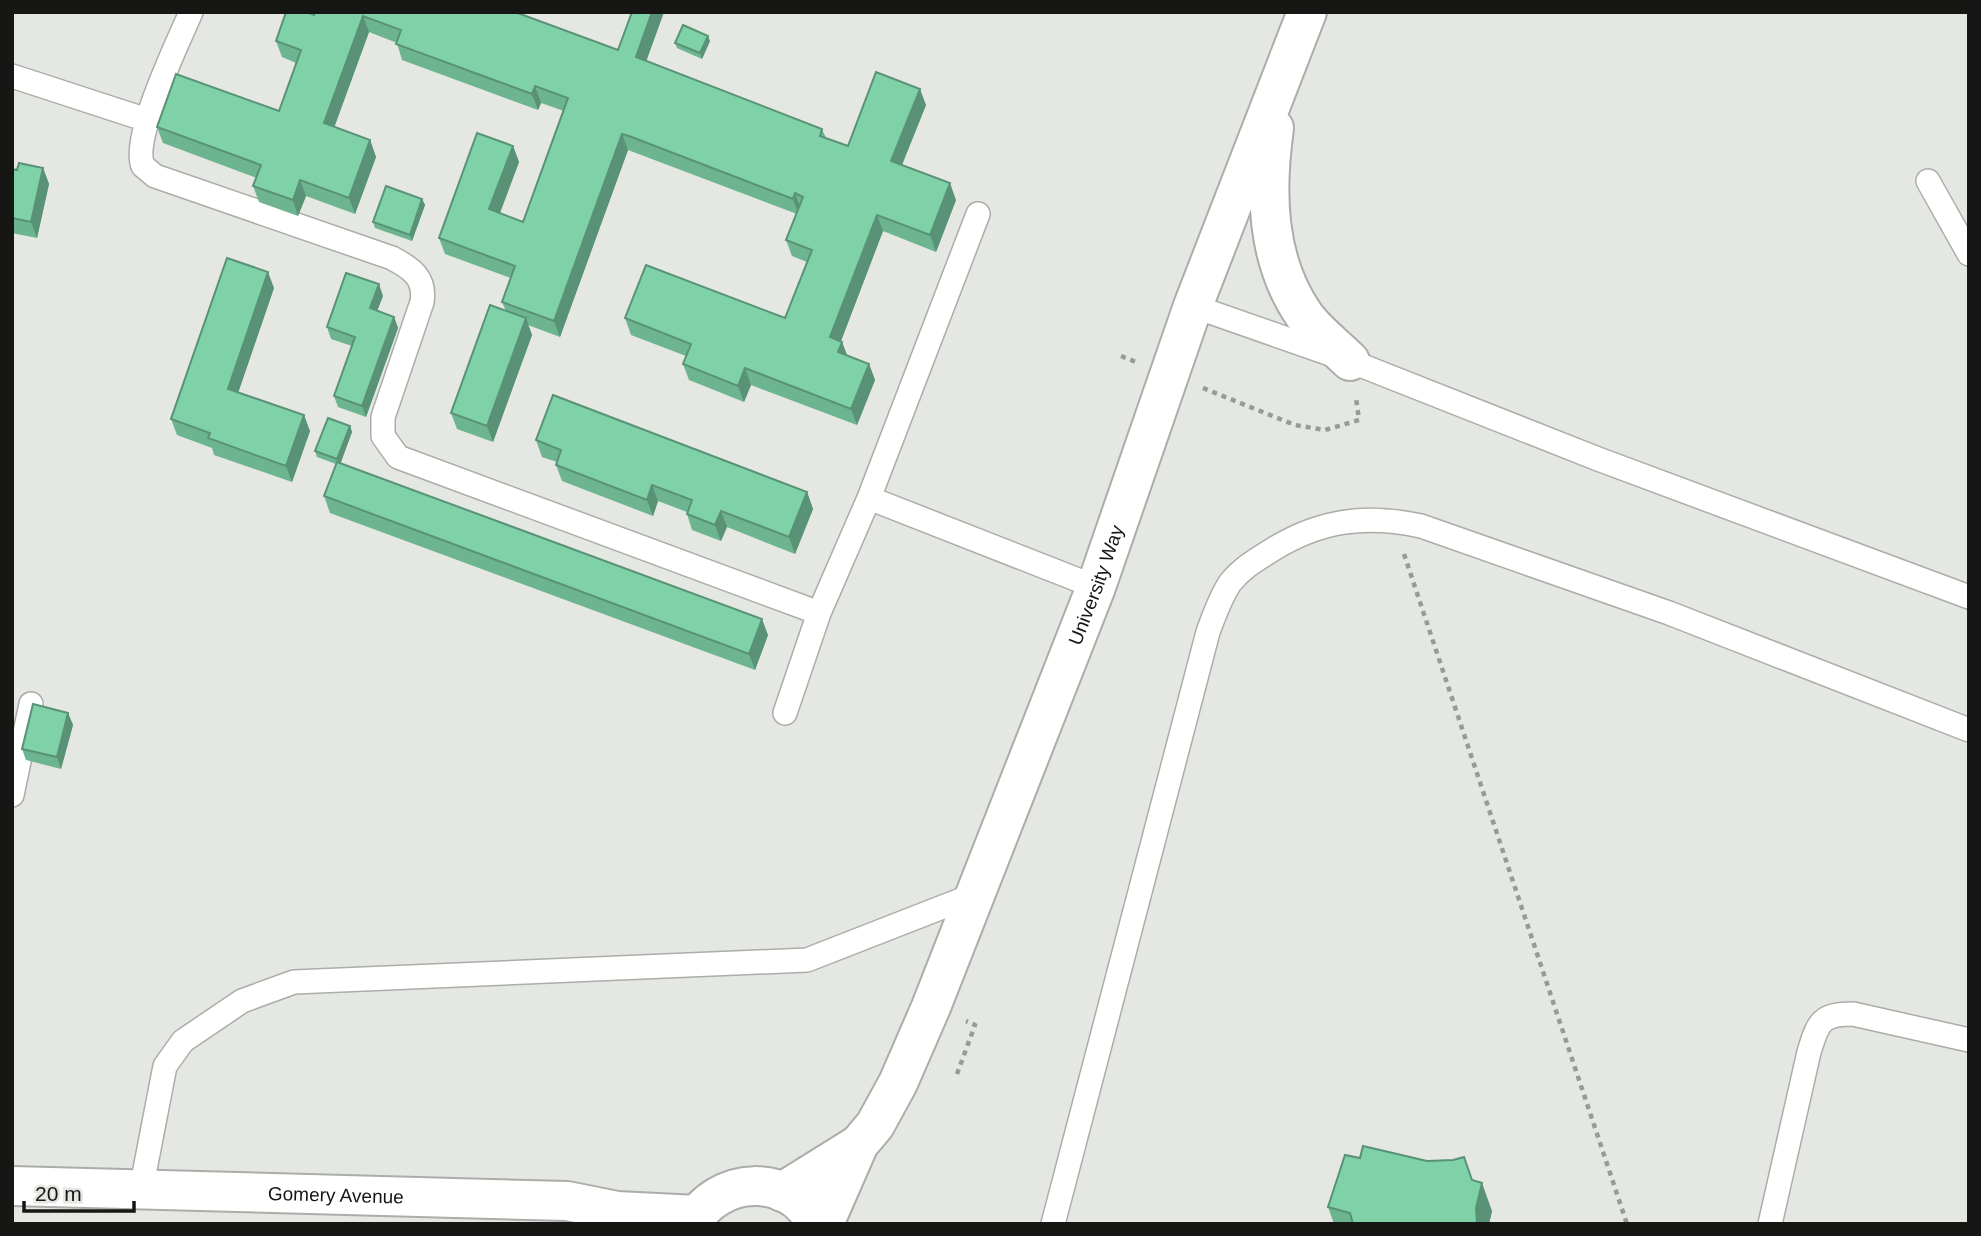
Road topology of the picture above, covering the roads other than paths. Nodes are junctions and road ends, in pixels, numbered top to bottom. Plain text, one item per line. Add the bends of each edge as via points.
1 (191, 12) edge
2 (1307, 12) edge
3 (12, 76) edge
4 (1279, 84) junction
5 (147, 120) junction
6 (1928, 181) dead end
7 (978, 214) dead end
8 (1969, 254) edge
9 (1193, 306) junction
10 (1350, 361) junction
11 (869, 498) junction
12 (1096, 587) junction
13 (1969, 597) edge
14 (819, 613) junction
15 (31, 704) edge
16 (785, 713) dead end
17 (1969, 730) edge
18 (12, 795) edge
19 (976, 894) junction
20 (1969, 1040) edge
21 (859, 1144) junction
22 (12, 1186) edge
23 (141, 1189) junction
24 (782, 1192) junction
25 (629, 1217) edge
26 (694, 1219) edge
27 (814, 1224) edge
28 (824, 1224) edge
29 (1053, 1224) edge
30 (1770, 1224) edge

1 - 5 lane
2 - 4 street, University Way
3 - 5 lane
4 - 9 street, University Way
4 - 10 street via 1270,181 1275,253 1305,316
5 - 14 lane via 141,162 149,173 392,258 419,278 422,302 383,417 383,436 398,457
6 - 8 lane
7 - 11 lane
9 - 10 lane
9 - 12 street, University Way
10 - 13 lane
11 - 12 lane
11 - 14 lane
12 - 19 street, University Way
14 - 16 lane
15 - 18 lane
17 - 29 lane via 1669,614 1393,520 1353,519 1317,527 1283,543 1244,567 1220,601 1194,677
19 - 21 street, University Way via 904,1072 876,1125
19 - 23 lane via 807,960 294,982 242,1001 183,1041 165,1066
20 - 30 lane via 1853,1014 1836,1014 1822,1021 1809,1052
21 - 24 street, University Way
21 - 28 street, University Way
22 - 23 street, Gomery Avenue
23 - 25 street, Gomery Avenue via 567,1201
24 - 26 street via 745,1186 710,1201
24 - 27 street via 799,1202
25 - 26 street, Gomery Avenue

